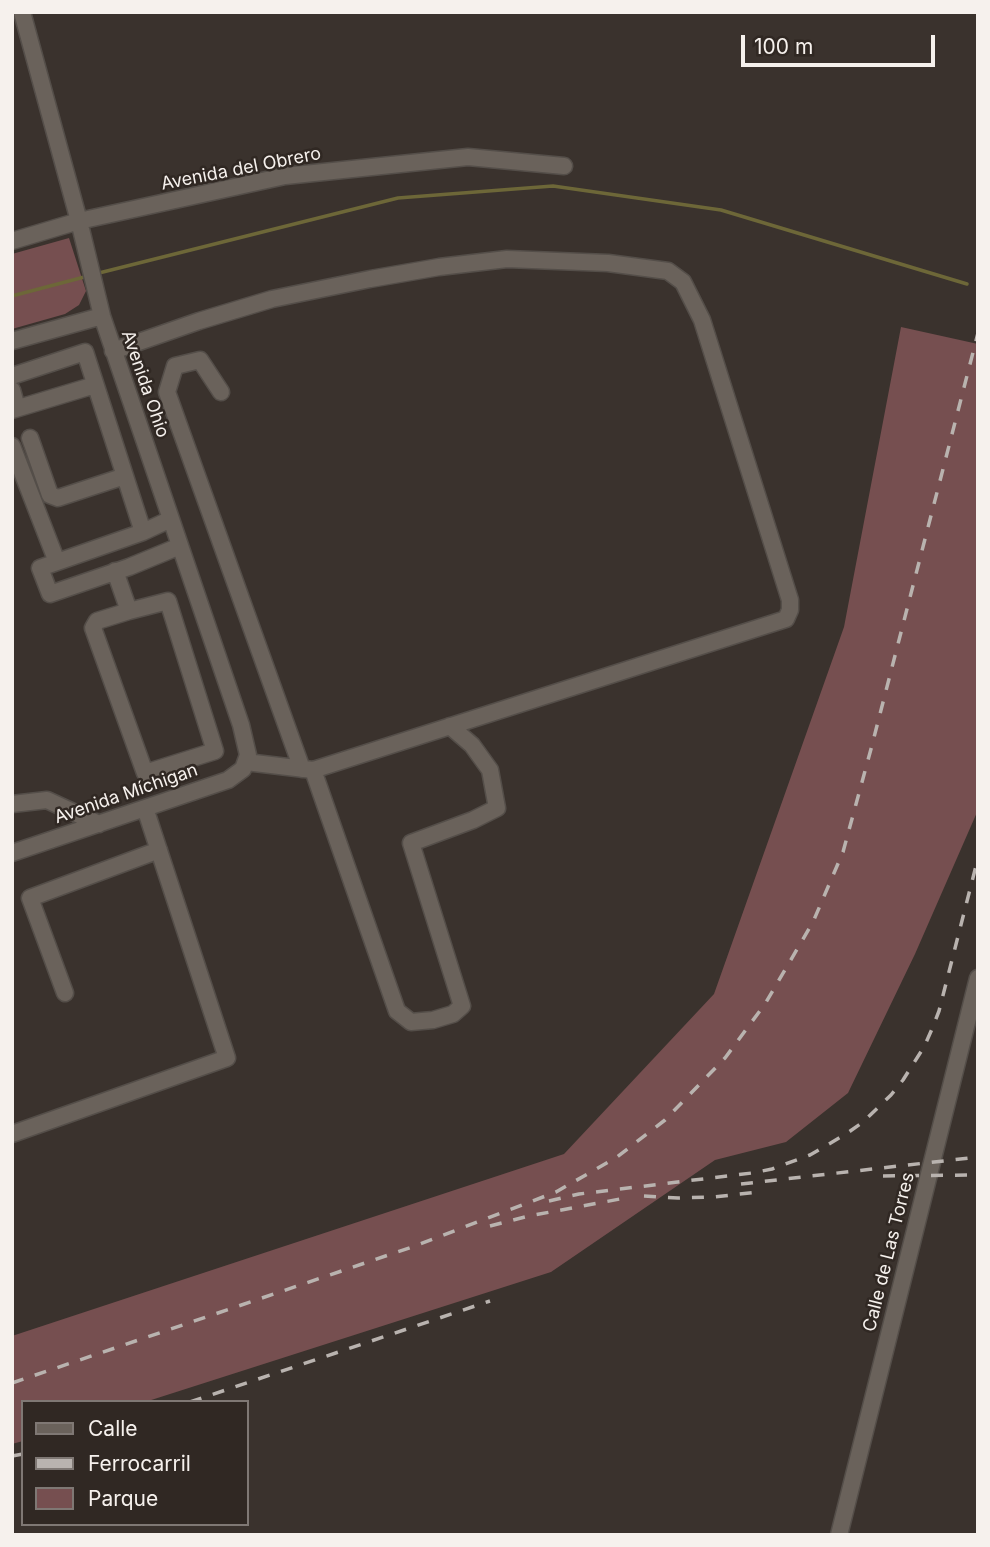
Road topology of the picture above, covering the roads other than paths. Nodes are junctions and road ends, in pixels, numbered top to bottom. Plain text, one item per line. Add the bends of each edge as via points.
1 (23, 12) edge
2 (564, 166) dead end
3 (79, 221) junction
4 (12, 241) edge
5 (97, 293) junction
6 (102, 316) junction
7 (66, 326) junction
8 (12, 341) edge
9 (113, 351) junction
10 (12, 376) edge
11 (95, 384) junction
12 (12, 390) edge
13 (221, 392) dead end
14 (15, 409) edge
15 (30, 438) dead end
16 (12, 446) edge
17 (125, 476) junction
18 (170, 519) junction
19 (143, 532) junction
20 (122, 540) junction
21 (180, 545) junction
22 (57, 562) junction
23 (122, 569) junction
24 (129, 611) junction
25 (450, 726) junction
26 (246, 762) junction
27 (308, 770) junction
28 (12, 804) edge
29 (145, 808) junction
30 (99, 824) junction
31 (159, 850) junction
32 (12, 853) edge
33 (978, 978) edge
34 (65, 993) dead end
35 (12, 1134) edge
36 (839, 1535) edge

1 - 3 street, Avenida Ohio
2 - 3 street, Avenida del Obrero via 468,157 285,176
3 - 4 street, Avenida del Obrero
3 - 5 street, Avenida Ohio
5 - 6 street, Avenida Ohio
5 - 7 street
6 - 7 street
6 - 9 street, Avenida Ohio
7 - 8 street
9 - 18 street, Avenida Ohio
9 - 25 street via 272,299 471,262 608,263 668,271 683,282 702,320 790,600 786,619
10 - 11 street via 85,352
11 - 14 street
11 - 17 street
12 - 14 street
13 - 27 street via 200,360 175,366 167,392
15 - 17 street via 50,495 58,498
16 - 22 street
17 - 19 street
18 - 19 street
18 - 21 street, Avenida Ohio
19 - 20 street
20 - 22 street
20 - 23 street
21 - 23 street
21 - 26 street, Avenida Ohio via 241,725
22 - 23 street via 40,568 50,594
23 - 24 street
24 - 24 street via 168,601 215,751 145,773 93,628 97,621
25 - 27 street
25 - 27 street via 472,745 489,771 497,808 411,843 462,1006 453,1014 411,1023 397,1011
26 - 27 street
26 - 29 street, Avenida Míchigan via 228,780
28 - 30 street via 47,800
29 - 30 street, Avenida Míchigan
29 - 31 street
30 - 32 street, Avenida Míchigan
31 - 34 street via 30,898
31 - 35 street via 227,1058
33 - 36 street, Calle de Las Torres

